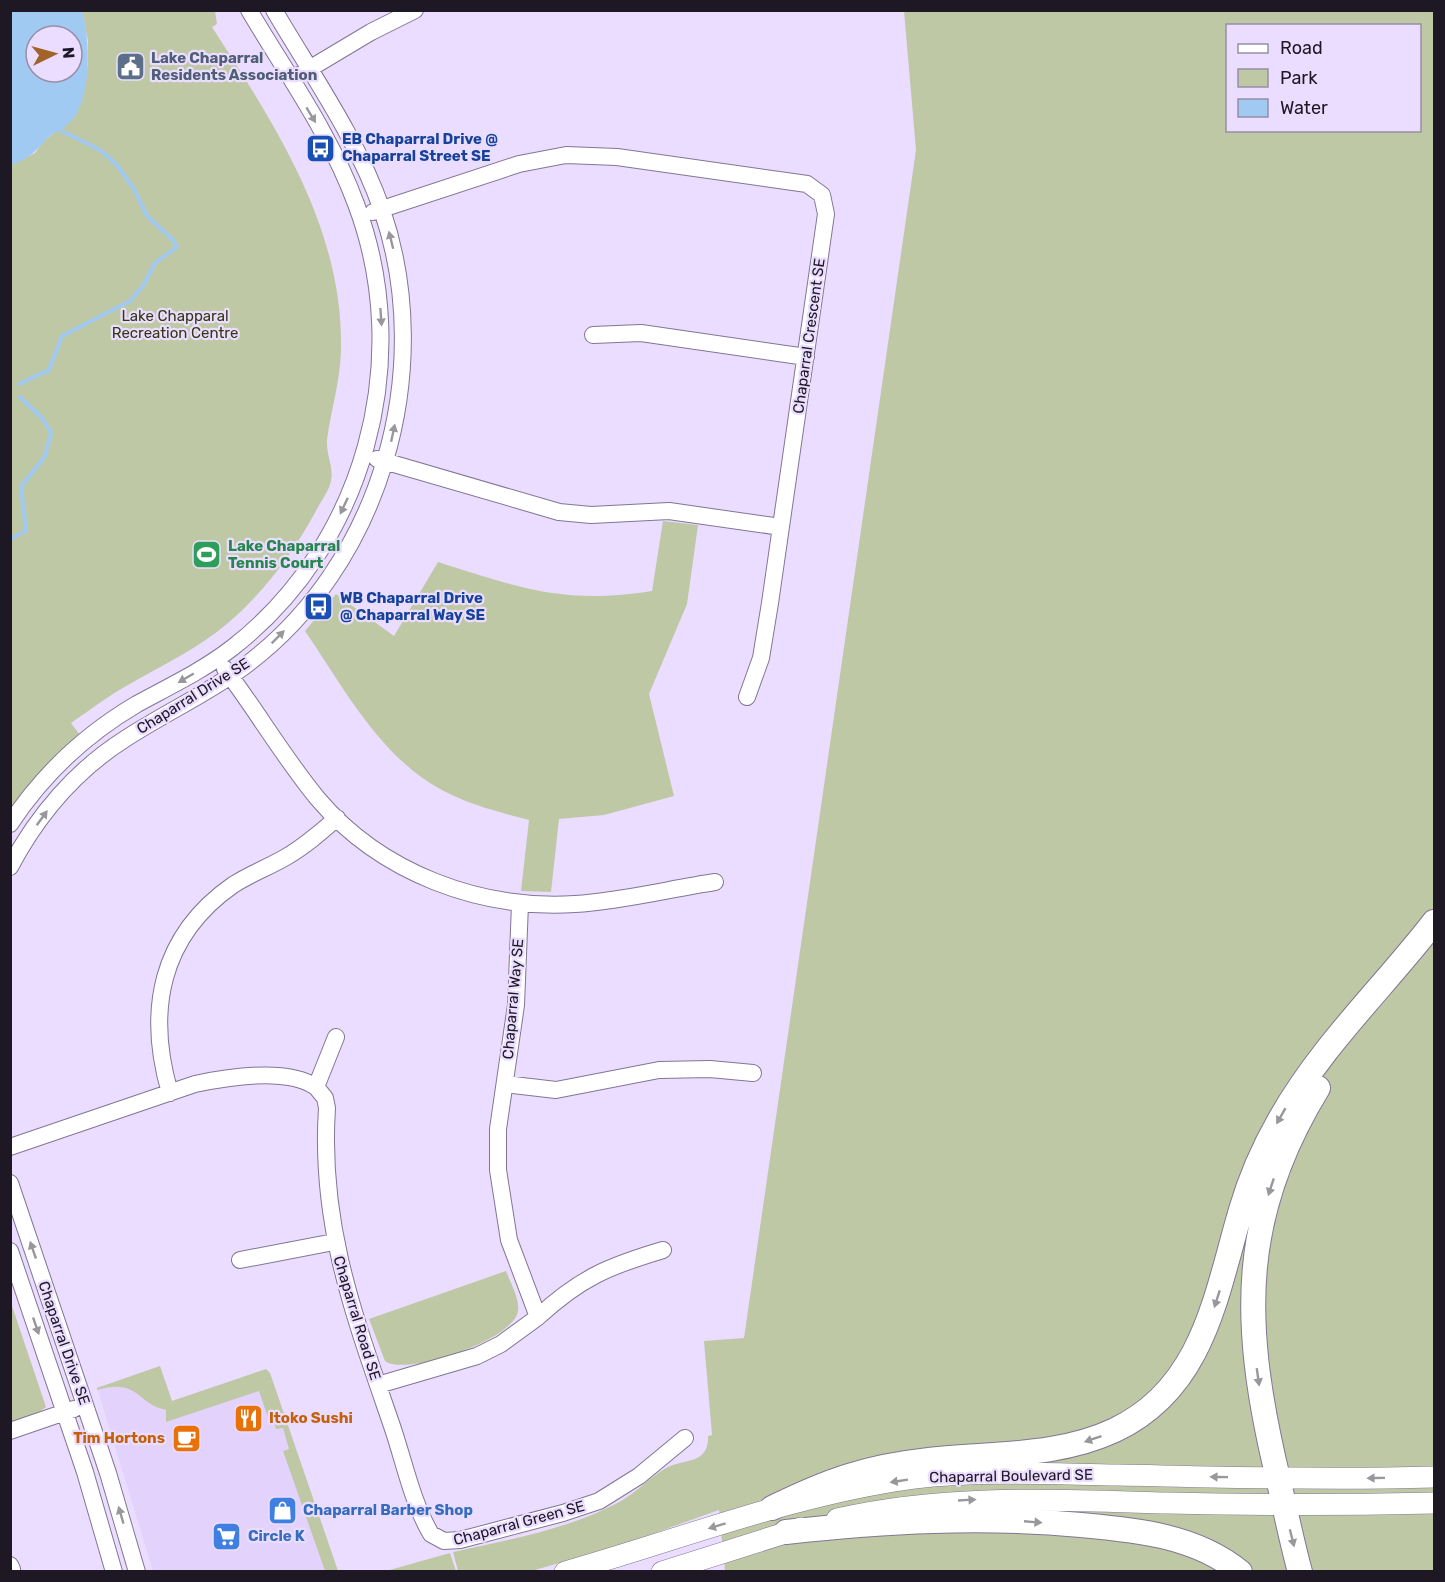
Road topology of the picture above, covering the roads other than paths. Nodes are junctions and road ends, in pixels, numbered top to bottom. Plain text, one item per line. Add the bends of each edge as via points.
1 (249, 10) edge
2 (274, 10) edge
3 (415, 10) edge
4 (309, 69) junction
5 (291, 80) junction
6 (382, 210) junction
7 (361, 217) junction
8 (593, 335) dead end
9 (806, 357) junction
10 (364, 455) junction
11 (386, 461) junction
12 (781, 527) junction
13 (218, 658) junction
14 (231, 676) junction
15 (747, 696) dead end
16 (337, 818) junction
17 (10, 824) edge
18 (10, 867) edge
19 (715, 882) dead end
20 (520, 904) junction
21 (1434, 923) edge
22 (336, 1037) dead end
23 (753, 1073) dead end
24 (505, 1084) junction
25 (316, 1087) junction
26 (170, 1093) junction
27 (10, 1147) edge
28 (10, 1183) edge
29 (334, 1242) junction
30 (663, 1250) dead end
31 (10, 1251) edge
32 (240, 1260) dead end
33 (538, 1317) junction
34 (378, 1385) junction
35 (86, 1405) junction
36 (65, 1412) junction
37 (10, 1431) edge
38 (685, 1438) dead end
39 (1434, 1477) edge
40 (1278, 1478) junction
41 (1434, 1503) edge
42 (1284, 1505) junction
43 (772, 1508) junction
44 (786, 1532) junction
45 (440, 1540) joint
46 (114, 1572) edge
47 (137, 1572) edge
48 (565, 1572) edge
49 (662, 1572) edge
50 (1240, 1572) edge
51 (1300, 1572) edge

1 - 5 street, Chaparral Drive SE
2 - 4 street, Chaparral Drive SE
3 - 4 street
4 - 5 street
4 - 6 street, Chaparral Drive SE via 356,150
5 -> 7 street, Chaparral Drive SE via 338,162
6 - 7 street, Chaparral Crescent SE
6 - 9 street, Chaparral Crescent SE via 519,164 566,155 617,157 813,187 822,195 826,214
11 -> 6 street, Chaparral Drive SE via 398,409 403,341 397,270
7 -> 10 street, Chaparral Drive SE via 375,271 381,330 378,394
8 - 9 street via 641,333
9 - 12 street, Chaparral Crescent SE
10 - 11 street
10 -> 13 street, Chaparral Drive SE via 337,521 303,575 264,620
11 - 12 street via 565,513 601,515 660,510
14 -> 11 street, Chaparral Drive SE via 277,638 322,587 355,533
12 - 15 street, Chaparral Crescent SE via 761,658
13 - 14 street
13 -> 17 street, Chaparral Drive SE via 88,738 49,775
14 - 16 street via 302,778
18 -> 14 street, Chaparral Drive SE via 45,813 89,766 122,740
16 - 20 street via 376,850 428,879 467,893
16 - 26 street via 298,850 220,895 184,934 165,975 158,1008 159,1042
19 - 20 street via 591,902
20 - 24 street, Chaparral Way SE via 516,1005
21 -> 40 highway via 1303,1112 1266,1201 1254,1266 1252,1327
21 -> 43 highway via 1314,1066 1278,1122 1247,1190 1220,1290 1201,1341 1188,1366 1160,1400 1118,1429 1079,1443 867,1470 823,1483
22 - 25 street
23 - 24 street via 658,1070 556,1090
24 - 33 street, Chaparral Way SE via 498,1129 500,1191 509,1240
25 - 26 street via 300,1079 240,1077 204,1082
25 - 29 street, Chaparral Road SE via 327,1107 326,1173
26 - 27 street
35 -> 28 street, Chaparral Drive SE
29 - 32 street
29 - 34 street, Chaparral Road SE
30 - 33 street via 586,1278
31 -> 36 street, Chaparral Drive SE
33 - 34 street via 477,1356
34 - 45 street, Chaparral Road SE via 425,1522 430,1534
35 - 36 street
47 -> 35 street, Chaparral Drive SE
36 - 37 street
36 - 46 street, Chaparral Drive SE
38 - 45 street, Chaparral Green SE via 639,1476 599,1501 460,1540
39 -> 40 main road, Chaparral Boulevard SE
40 - 42 highway
40 -> 43 main road, Chaparral Boulevard SE via 971,1474 863,1486
41 - 42 main road, Chaparral Boulevard SE
44 -> 42 main road, Chaparral Boulevard SE via 871,1512 957,1501
42 -> 51 highway
43 -> 48 main road, Chaparral Boulevard SE
44 - 49 main road, Chaparral Boulevard SE
44 -> 50 highway via 950,1519 1069,1524 1174,1539 1212,1554

